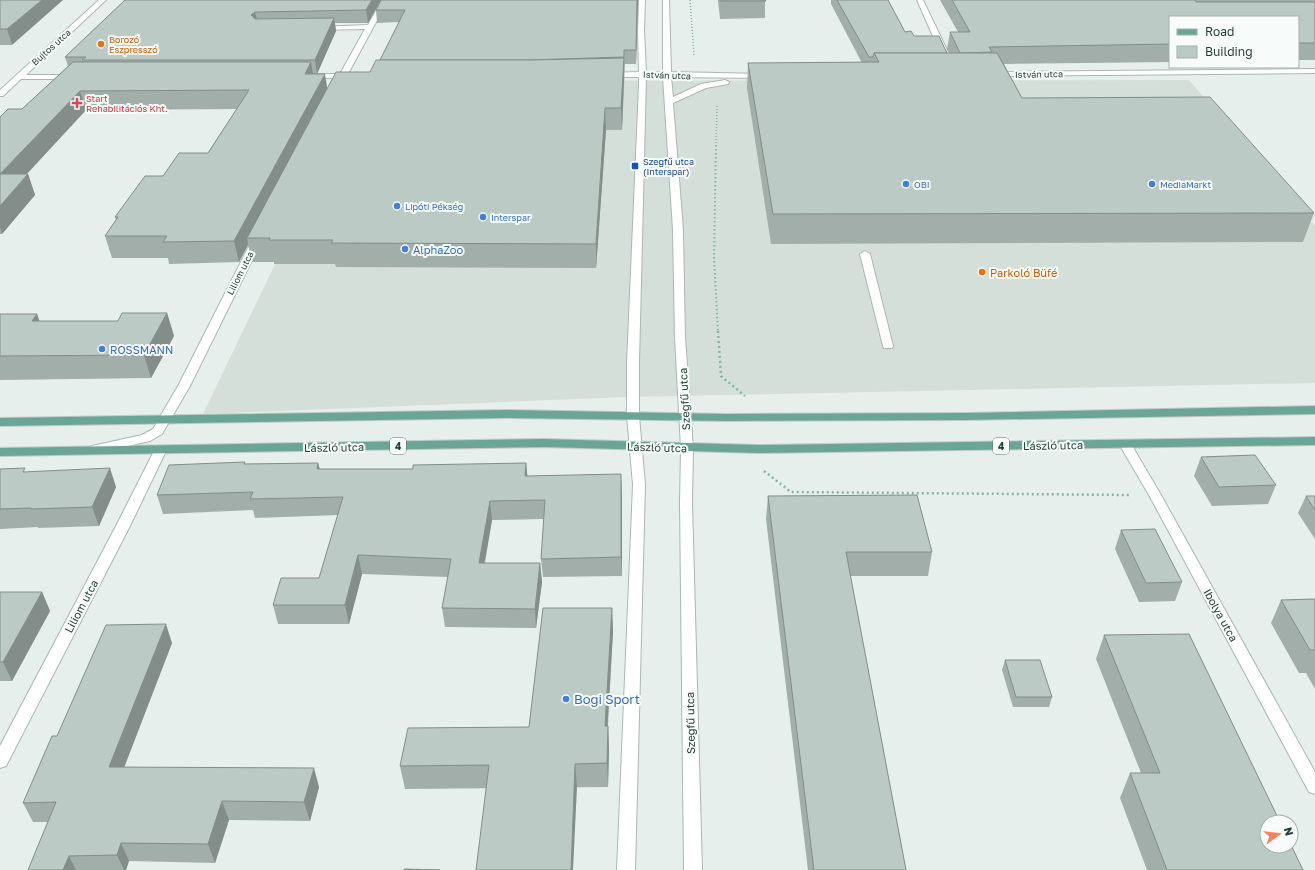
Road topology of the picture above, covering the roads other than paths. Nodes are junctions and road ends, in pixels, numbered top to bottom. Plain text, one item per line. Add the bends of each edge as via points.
1 (103, 0) edge
2 (385, 0) edge
3 (642, 0) edge
4 (666, 0) edge
5 (920, 0) edge
6 (314, 28) edge
7 (369, 28) junction
8 (945, 54) edge
9 (1243, 69) edge
10 (1315, 72) edge
11 (642, 74) junction
12 (667, 74) junction
13 (985, 74) edge
14 (601, 75) edge
15 (303, 76) edge
16 (343, 76) junction
17 (358, 76) edge
18 (18, 77) junction
19 (82, 77) edge
20 (335, 90) edge
21 (0, 94) edge
22 (668, 102) junction
23 (260, 235) edge
24 (865, 254) dead end
25 (888, 346) dead end
26 (1315, 410) edge
27 (633, 416) junction
28 (685, 417) junction
29 (166, 420) junction
30 (0, 422) edge
31 (1315, 440) edge
32 (1124, 444) junction
33 (636, 446) junction
34 (687, 448) junction
35 (160, 451) junction
36 (0, 452) edge
37 (85, 452) junction
38 (0, 761) edge
39 (1315, 787) edge
40 (626, 870) edge
41 (694, 870) edge

1 - 18 street, Bujtos utca
2 - 7 street
3 - 11 street
4 - 12 street, Szegfű utca
5 - 8 street
6 - 7 street
7 - 16 street
9 - 10 street, István utca
9 - 13 street, István utca
11 - 12 street, István utca
11 - 14 street, István utca
11 - 27 street
12 - 22 street, Szegfű utca
12 - 22 street, István utca via 767,76 704,86
15 - 16 street
16 - 17 street
16 - 20 street
18 - 19 street
18 - 21 street, Bujtos utca
22 - 28 street, Szegfű utca via 678,230 680,338
23 - 29 street, Liliom utca
24 - 25 street
26 - 28 main road via 1190,414
27 - 28 main road
27 - 29 main road via 505,414
27 - 33 street
28 - 34 street, Szegfű utca
29 - 30 main road
29 - 37 street, Liliom utca via 158,431 146,438
31 - 32 main road, László utca / 4
32 - 34 main road, László utca / 4
32 - 39 street, Ibolya utca via 1155,495
33 - 34 main road, László utca / 4
33 - 35 main road, László utca / 4 via 544,443
33 - 40 street via 639,485
34 - 41 street, Szegfű utca via 686,509
35 - 37 main road, László utca / 4
35 - 38 street, Liliom utca
36 - 37 main road, László utca / 4

